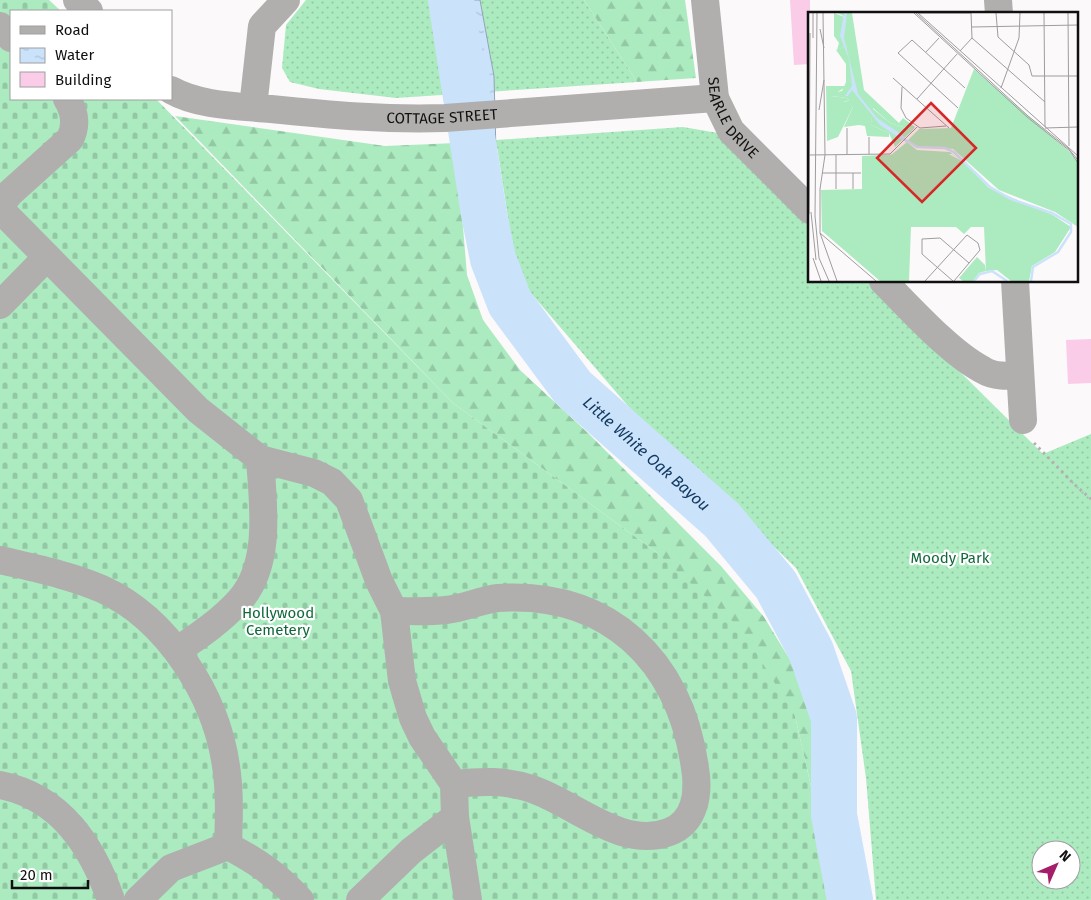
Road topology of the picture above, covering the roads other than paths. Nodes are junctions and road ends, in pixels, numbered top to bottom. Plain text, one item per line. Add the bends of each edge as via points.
1 (77, 0) edge
2 (286, 0) edge
3 (705, 0) edge
4 (87, 10) edge
5 (0, 26) edge
6 (10, 37) edge
7 (172, 90) edge
8 (715, 98) junction
9 (67, 100) edge
10 (253, 107) junction
11 (0, 208) edge
12 (808, 208) edge
13 (47, 257) junction
14 (884, 282) edge
15 (1015, 282) edge
16 (0, 305) edge
17 (1020, 375) junction
18 (1024, 420) road end
19 (260, 459) junction
20 (0, 560) edge
21 (394, 611) junction
22 (178, 650) junction
23 (454, 784) junction
24 (0, 785) edge
25 (455, 817) junction
26 (228, 846) junction
27 (111, 900) edge
28 (138, 900) edge
29 (300, 900) edge
30 (360, 900) edge
31 (468, 900) edge

1 - 4 street
2 - 10 street via 262,26
3 - 8 street, SEARLE DRIVE
5 - 6 street
7 - 10 street, COTTAGE STREET via 193,100
8 - 10 street, COTTAGE STREET via 404,120
8 - 12 street, SEARLE DRIVE via 731,131
9 - 11 street via 75,129 70,139 10,193
11 - 13 street
13 - 16 street
13 - 19 street via 198,410
14 - 17 street via 983,371 996,375
15 - 17 street
17 - 18 street
19 - 21 street via 314,473 332,482 349,500 379,581
19 - 22 street via 262,536 255,572 240,599 211,627
20 - 22 street via 64,575 104,590 150,622
21 - 23 street via 406,700 422,737
21 - 23 street via 447,610 496,598 538,598 595,613 636,643 672,691 682,714 698,794 683,823 668,832 648,836 600,824 531,788 499,781
22 - 26 street via 204,693 218,730 226,765
23 - 25 street
24 - 27 street via 37,800 65,820 91,852
25 - 30 street via 411,851
25 - 31 street
26 - 28 street via 171,868
26 - 29 street via 266,867

